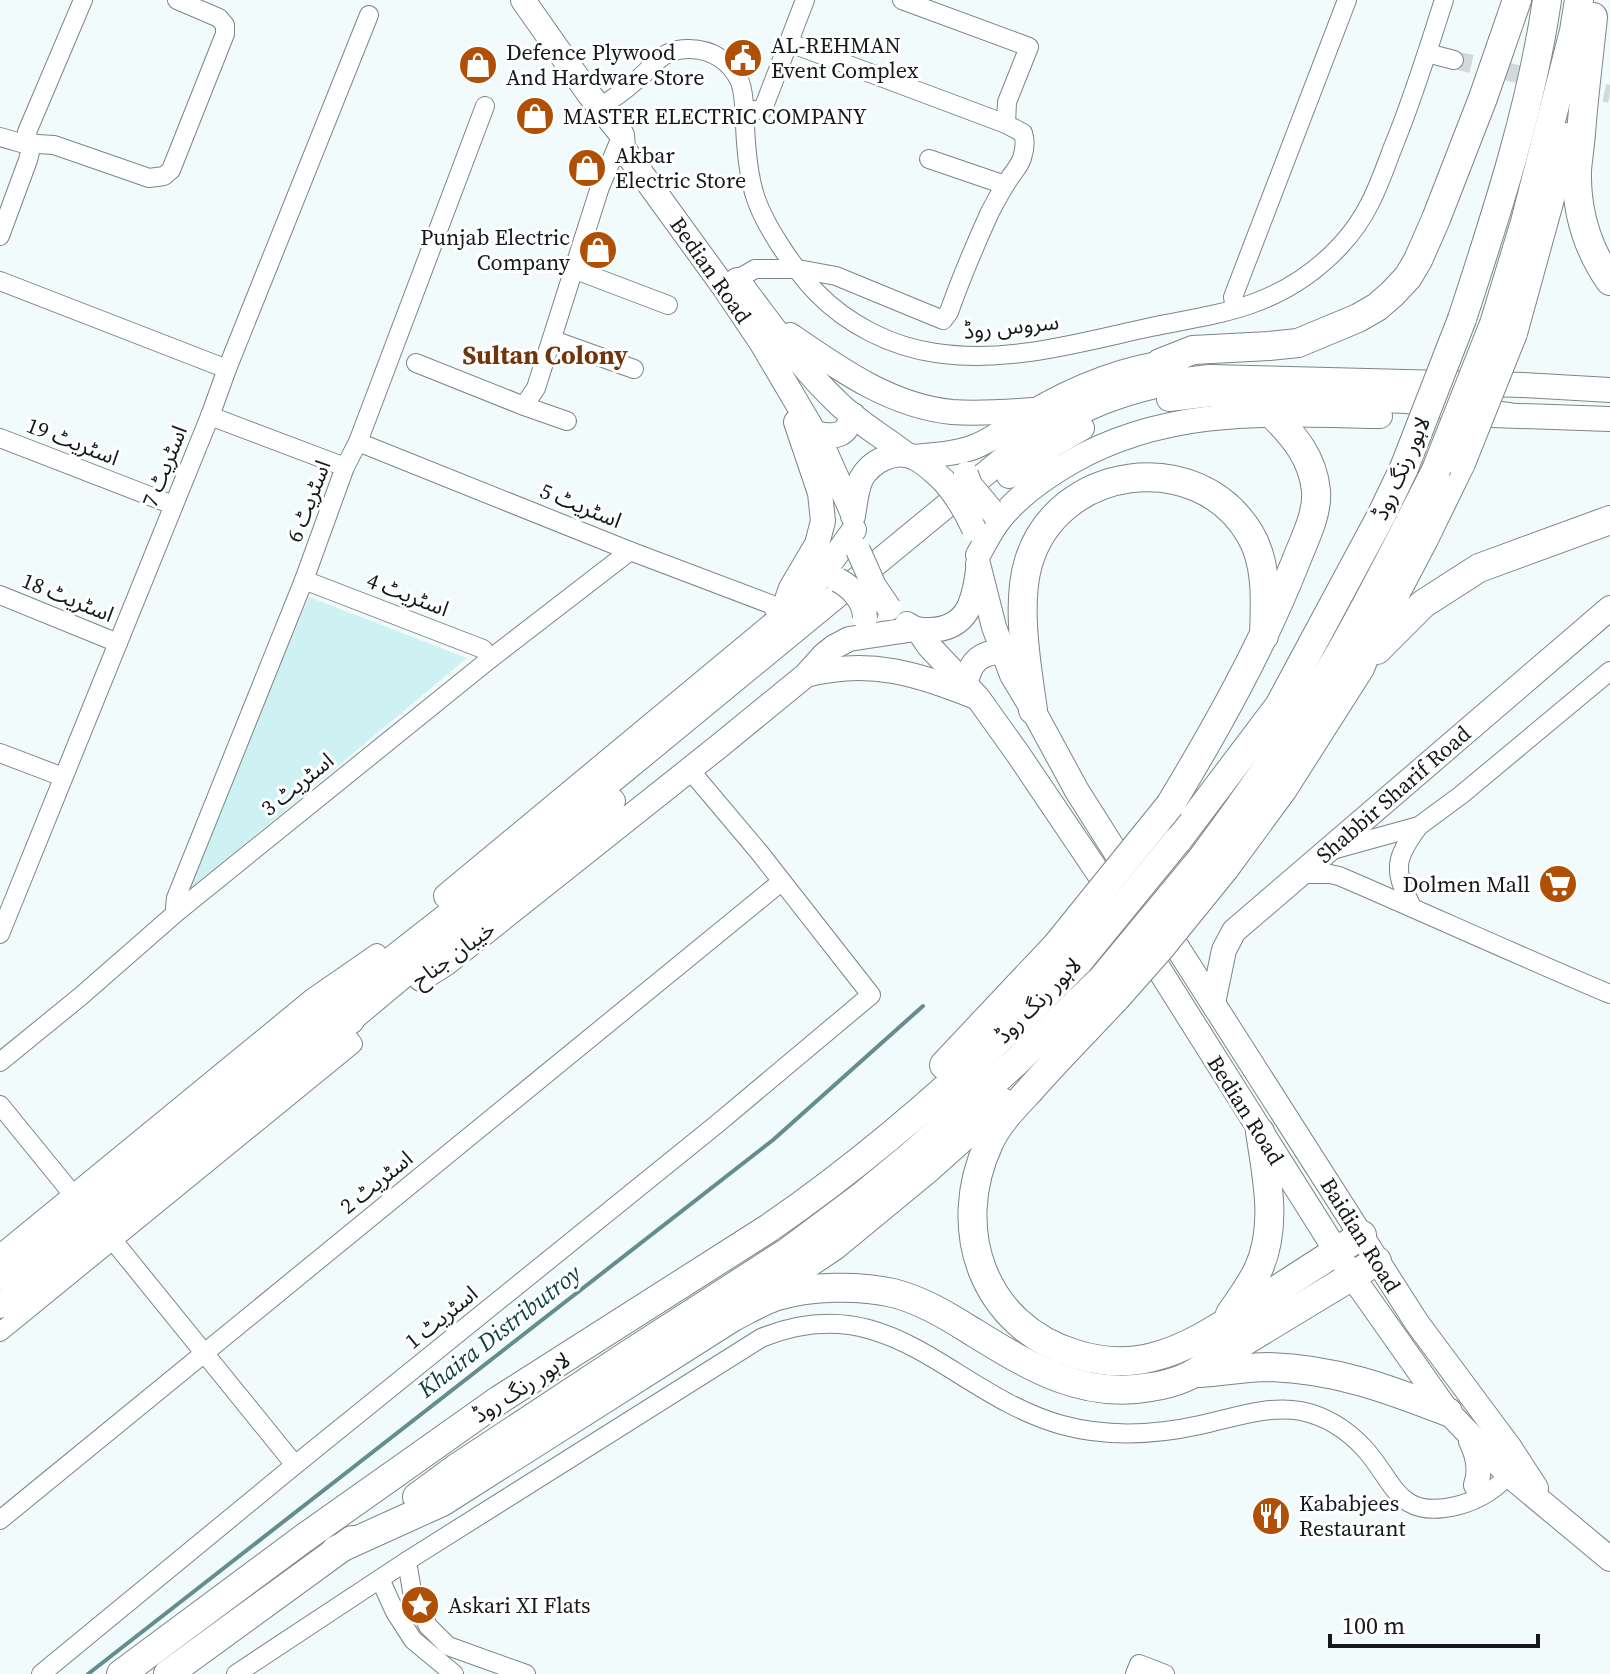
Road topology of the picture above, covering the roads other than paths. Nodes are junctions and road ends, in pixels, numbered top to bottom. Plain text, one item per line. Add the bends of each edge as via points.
1 (83, 0) edge
2 (177, 0) edge
3 (523, 0) edge
4 (805, 0) edge
5 (902, 0) edge
6 (1347, 0) edge
7 (1444, 0) edge
8 (1517, 0) edge
9 (1547, 0) edge
10 (1579, 0) edge
11 (1595, 0) edge
12 (369, 15) dead end
13 (790, 43) junction
14 (1427, 53) junction
15 (1454, 60) tunnel mouth
16 (1584, 91) junction
17 (485, 106) dead end
18 (599, 108) junction
19 (744, 112) junction
20 (1006, 124) junction
21 (622, 135) junction
22 (0, 137) edge
23 (29, 144) junction
24 (929, 159) dead end
25 (1005, 185) junction
26 (0, 236) edge
27 (573, 269) junction
28 (798, 269) junction
29 (0, 281) edge
30 (1610, 281) edge
31 (731, 283) junction
32 (668, 305) dead end
33 (1235, 309) junction
34 (768, 320) junction
35 (1504, 328) junction
36 (553, 340) junction
37 (416, 363) dead end
38 (1160, 363) junction
39 (227, 369) junction
40 (634, 369) dead end
41 (1523, 385) junction
42 (1610, 390) edge
43 (794, 399) junction
44 (524, 406) junction
45 (1272, 414) junction
46 (853, 415) junction
47 (1028, 415) junction
48 (1508, 415) junction
49 (210, 416) junction
50 (1610, 419) edge
51 (567, 421) dead end
52 (816, 434) junction
53 (0, 438) edge
54 (358, 442) junction
55 (910, 456) junction
56 (1072, 462) junction
57 (1448, 466) junction
58 (345, 467) junction
59 (955, 478) junction
60 (173, 505) junction
61 (1610, 520) edge
62 (855, 531) junction
63 (630, 551) junction
64 (978, 560) junction
65 (304, 580) junction
66 (0, 595) edge
67 (1610, 608) edge
68 (784, 615) junction
69 (916, 629) junction
70 (1264, 636) junction
71 (849, 639) junction
72 (118, 643) junction
73 (1002, 652) junction
74 (490, 659) junction
75 (1360, 668) junction
76 (1610, 671) edge
77 (806, 675) junction
78 (972, 690) junction
79 (1033, 710) junction
80 (0, 753) edge
81 (689, 769) junction
82 (63, 777) junction
83 (1419, 826) junction
84 (1328, 851) junction
85 (1213, 864) junction
86 (1300, 874) junction
87 (781, 882) junction
88 (1412, 907) junction
89 (4, 910) edge
90 (177, 912) junction
91 (0, 934) edge
92 (377, 953) junction
93 (1068, 953) junction
94 (1110, 988) junction
95 (1610, 994) edge
96 (339, 1000) junction
97 (1213, 1003) junction
98 (341, 1028) junction
99 (1057, 1059) junction
100 (0, 1062) edge
101 (0, 1105) edge
102 (1260, 1132) junction
103 (92, 1217) junction
104 (1362, 1235) junction
105 (1336, 1251) junction
106 (0, 1254) edge
107 (1377, 1261) junction
108 (1352, 1276) junction
109 (0, 1278) edge
110 (0, 1306) edge
111 (733, 1317) junction
112 (1223, 1324) junction
113 (0, 1332) edge
114 (204, 1353) junction
115 (1197, 1373) junction
116 (1457, 1422) junction
117 (1508, 1462) junction
118 (295, 1465) junction
119 (1476, 1485) junction
120 (1458, 1505) junction
121 (0, 1520) edge
122 (336, 1550) junction
123 (1610, 1559) edge
124 (407, 1561) junction
125 (380, 1579) junction
126 (513, 1672) edge
127 (41, 1674) edge
128 (121, 1674) edge
129 (168, 1674) edge
130 (236, 1674) edge
131 (454, 1674) edge
132 (1135, 1674) edge
133 (1165, 1674) edge

1 - 23 street via 27,132
2 - 23 street via 219,18 225,34 171,170 149,178 54,145
3 - 18 main road, Bedian Road
4 - 13 street
5 - 20 street via 1029,47 1007,102
6 - 33 street via 1233,297
7 - 14 street, سروس روڈ
8 - 38 highway via 1436,219 1418,260 1392,294 1358,318 1298,343 1193,350
9 - 93 highway, لاہور رنگ روڈ, bridge via 1516,144 1491,229 1462,319 1381,516 1279,706 1177,841
10 - 35 highway, لاہور رنگ روڈ
11 - 16 highway
12 - 39 street, اسٹریٹ 7
13 - 19 street via 763,109
13 - 20 street
14 - 15 street
14 - 33 street, سروس روڈ via 1371,204 1353,231 1292,285
16 - 30 highway via 1577,171 1580,208 1590,246
16 - 35 highway
17 - 54 street, اسٹریٹ 6
18 - 19 street, سروس روڈ via 663,56 687,49 712,53 731,68 740,81
18 - 21 main road, Bedian Road
19 - 28 street, سروس روڈ via 756,199
20 - 25 street via 1023,133 1026,143 1018,169
21 - 27 street
21 - 31 main road, Bedian Road via 623,148
22 - 23 street
23 - 26 street
24 - 25 street
25 - 28 street via 943,320 836,276
27 - 32 street
27 - 36 street
28 - 31 street via 755,269
28 - 33 street, سروس روڈ via 829,304 868,331 910,348 954,356 1026,352
29 - 39 street
31 - 34 main road
31 - 43 main road, Bedian Road
34 - 46 main road via 813,377
34 - 47 main road via 889,395 951,412
35 - 57 highway, لاہور رنگ روڈ, bridge
36 - 40 street
36 - 44 street
37 - 44 street
38 - 41 main road via 1409,366
38 - 47 main road via 1099,381
39 - 49 street, اسٹریٹ 7
41 - 42 main road
41 - 96 main road via 1209,377 1143,388 1043,430
43 - 52 main road, Bedian Road
43 - 68 main road via 794,417 820,493 823,521
44 - 51 street
45 - 48 main road
45 - 56 main road via 1157,427 1110,442
45 - 70 highway via 1300,445 1316,495 1304,541
46 - 52 main road via 843,433
46 - 55 main road
47 - 55 main road via 975,447
47 - 59 main road via 1009,438
48 - 50 main road
48 - 98 main road via 1407,401 1212,394 1137,406 1086,426 1020,466 841,610
49 - 58 street
49 - 60 street, اسٹریٹ 7
52 - 62 main road, Bedian Road
53 - 60 street, اسٹریٹ 19
54 - 58 street, اسٹریٹ 6
54 - 63 street, اسٹریٹ 5
55 - 59 main road
55 - 62 main road via 890,456 867,471 858,488
56 - 59 main road, bridge via 1062,460 991,510 970,485
56 - 64 main road via 1032,487 1002,516
57 - 75 highway via 1424,539
57 - 85 highway, لاہور رنگ روڈ
58 - 65 street, اسٹریٹ 6
59 - 64 main road, bridge via 956,495 974,529
60 - 72 street, اسٹریٹ 7
61 - 75 highway via 1501,559 1450,585 1394,630
62 - 68 main road, خیبان جناح
62 - 69 main road, bridge via 867,575 889,608
63 - 68 street, اسٹریٹ 5 via 770,604
63 - 74 street, اسٹریٹ 3
64 - 69 main road via 974,593 962,619 944,629
64 - 73 main road
65 - 74 street, اسٹریٹ 4 via 483,649
65 - 90 street, اسٹریٹ 6 via 176,898
66 - 72 street, اسٹریٹ 18
67 - 84 main road, Shabbir Sharif Road
68 - 71 main road, bridge via 799,611 827,583 838,580 865,610
68 - 92 main road, خیبان جناح
69 - 71 main road, خیبان جناح
69 - 78 main road, Bedian Road
70 - 79 highway via 1259,557 1251,535 1225,505 1182,482 1153,477 1097,486 1048,523 1027,568 1023,626
70 - 93 highway, bridge via 1170,805
71 - 77 main road, خیبان جناح
72 - 82 street, اسٹریٹ 7
73 - 78 main road via 975,660 969,670
73 - 79 main road
74 - 90 street, اسٹریٹ 3
75 - 85 highway via 1283,789
76 - 83 street
77 - 78 main road via 828,669 898,671
77 - 81 main road, خیبان جناح
78 - 102 main road, Bedian Road via 1099,874
79 - 97 main road, Baidian Road via 1077,791
80 - 82 street
81 - 87 street
81 - 98 main road, خیبان جناح via 445,964
82 - 89 street, اسٹریٹ 7
83 - 84 street
83 - 88 street via 1399,863
84 - 86 main road, Shabbir Sharif Road
85 - 94 highway, لاہور رنگ روڈ, bridge
86 - 88 street via 1339,876
86 - 97 main road, Shabbir Sharif Road via 1234,931 1224,950
87 - 114 street, اسٹریٹ 2
87 - 118 street, اسٹریٹ 1 via 871,995
88 - 95 street
89 - 91 street, اسٹریٹ 7
90 - 100 street, اسٹریٹ 3
92 - 96 main road, خیبان جناح
92 - 103 street via 312,998
93 - 128 highway, لاہور رنگ روڈ via 992,1046 808,1201 499,1400
94 - 99 highway
94 - 122 highway, لاہور رنگ روڈ via 789,1251
96 - 103 main road, خیبان جناح
97 - 104 main road, Baidian Road
98 - 103 main road, خیبان جناح
99 - 111 highway via 834,1246
99 - 112 highway via 1000,1123 980,1168 972,1231 984,1276 997,1298 1032,1335 1055,1348 1110,1361 1155,1357
101 - 103 street
102 - 105 main road, Bedian Road
102 - 112 highway via 1270,1227 1259,1268
103 - 106 street
103 - 109 main road, خیبان جناح
103 - 110 main road, خیبان جناح
103 - 113 street
103 - 114 street
104 - 105 highway
104 - 107 main road, Baidian Road
105 - 108 main road, Bedian Road
105 - 112 highway
107 - 108 highway
107 - 117 main road, Baidian Road
108 - 115 highway
108 - 116 main road, Bedian Road
111 - 115 highway via 801,1291 892,1293 942,1313 1065,1382 1138,1390
111 - 122 highway via 442,1502
114 - 118 street
114 - 121 street, اسٹریٹ 2
115 - 116 highway via 1313,1370 1362,1381
116 - 117 main road, Bedian Road
116 - 119 main road via 1479,1464
117 - 119 street
117 - 120 street via 1500,1485
117 - 123 main road, Bedian Road via 1551,1510
118 - 127 street, اسٹریٹ 1
119 - 120 street
120 - 124 street via 1433,1509 1406,1501 1364,1447 1319,1416 1260,1411 1156,1432 1099,1433 1038,1418 895,1338 845,1325 803,1325 761,1338
122 - 129 highway, لاہور رنگ روڈ
124 - 125 street
124 - 126 street via 412,1591 428,1626 448,1646
125 - 130 street
125 - 131 street via 413,1640
132 - 133 street via 1139,1664

